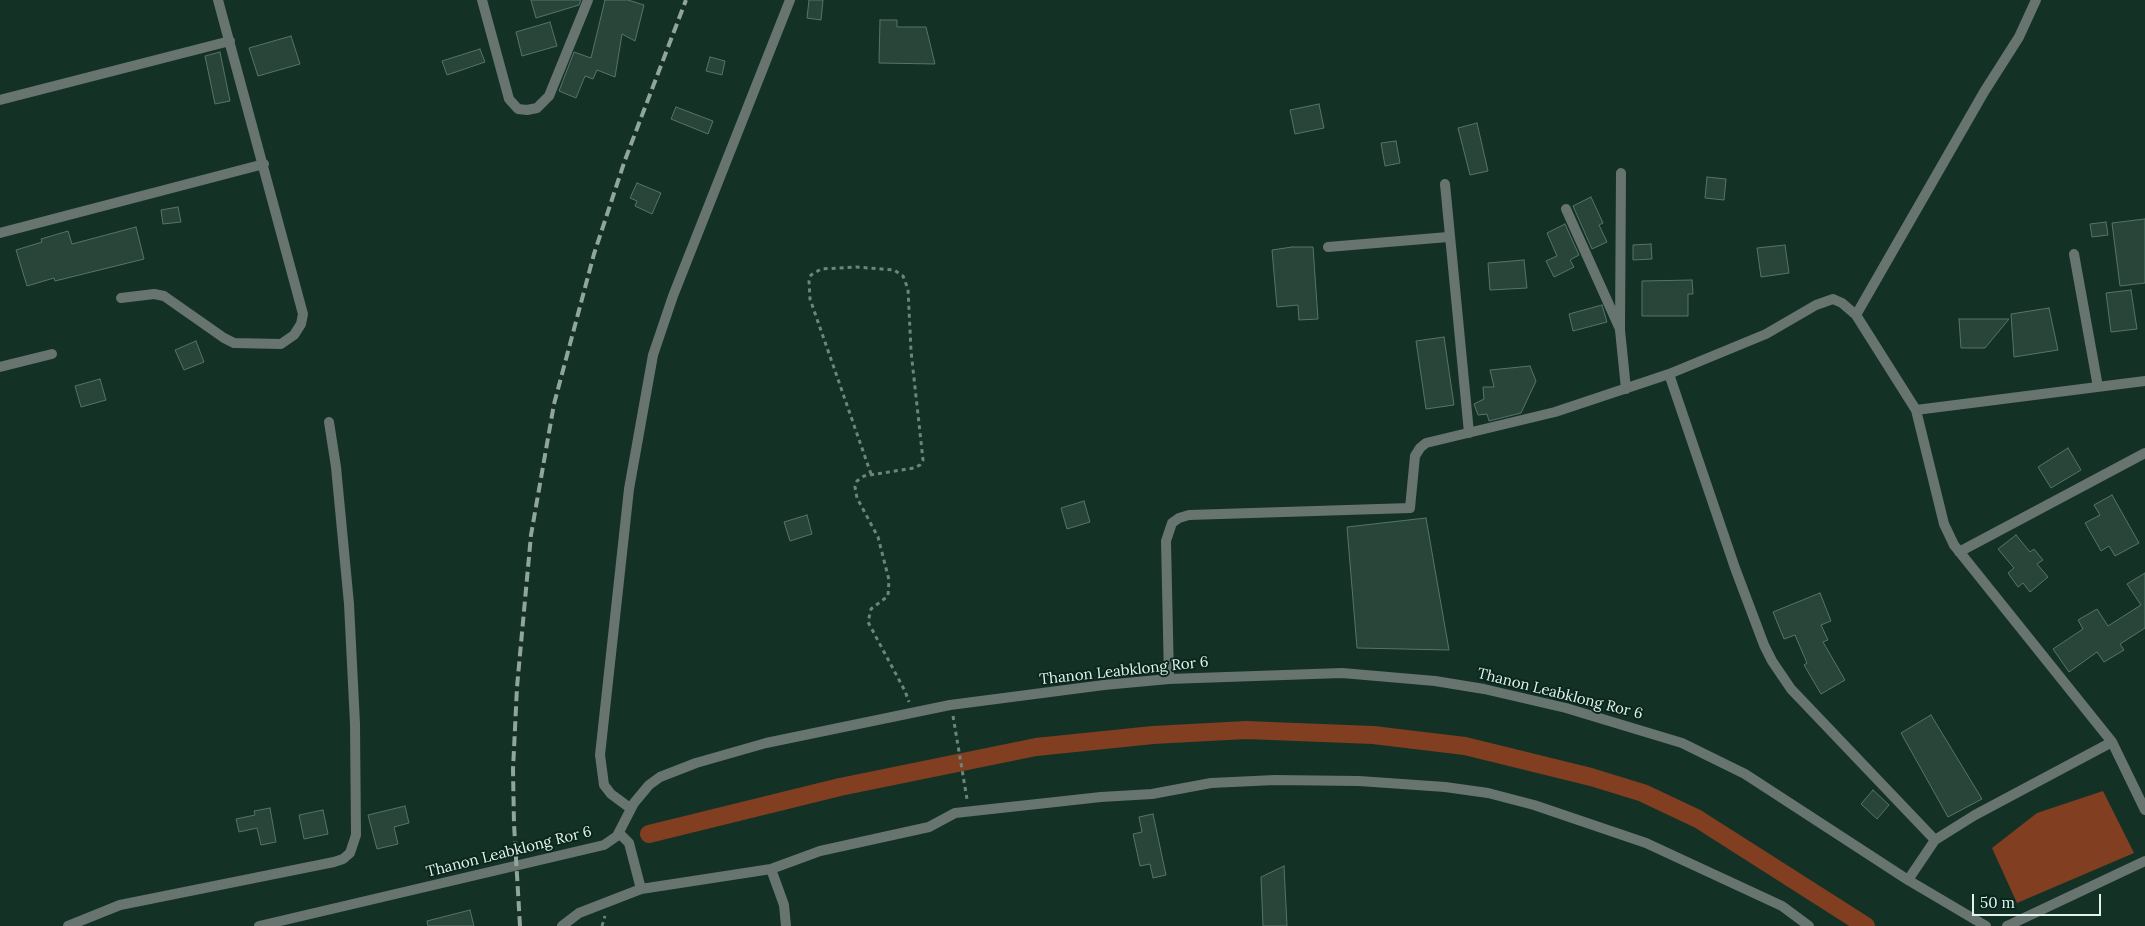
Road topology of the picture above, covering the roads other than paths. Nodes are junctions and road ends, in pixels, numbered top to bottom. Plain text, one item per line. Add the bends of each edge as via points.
1 (218, 0) edge
2 (482, 0) edge
3 (588, 0) edge
4 (790, 0) edge
5 (2036, 0) edge
6 (230, 41) junction
7 (0, 100) edge
8 (264, 164) junction
9 (1621, 173) dead end
10 (1445, 184) dead end
11 (1566, 209) dead end
12 (0, 233) edge
13 (1448, 237) junction
14 (1328, 247) dead end
15 (2074, 254) dead end
16 (121, 298) dead end
17 (1856, 315) junction
18 (1620, 330) junction
19 (52, 354) dead end
20 (0, 367) edge
21 (1669, 374) junction
22 (2145, 381) edge
23 (2098, 387) junction
24 (1626, 388) junction
25 (1916, 410) junction
26 (329, 422) dead end
27 (1469, 433) junction
28 (2145, 452) edge
29 (1959, 552) junction
30 (1170, 679) junction
31 (2112, 742) junction
32 (630, 808) junction
33 (2145, 810) edge
34 (619, 833) junction
35 (1935, 840) junction
36 (2145, 861) edge
37 (771, 869) junction
38 (1908, 880) junction
39 (641, 889) junction
40 (68, 926) edge
41 (259, 926) edge
42 (562, 926) edge
43 (786, 926) edge
44 (1809, 926) edge
45 (1986, 926) edge
46 (2007, 926) edge

1 - 6 street
2 - 3 street via 509,98 518,109 527,110 537,108 548,98
4 - 32 street via 673,296 653,355 629,489 600,755 604,785
5 - 17 street via 2018,37
6 - 7 street
6 - 8 street
8 - 12 street
8 - 16 street via 303,314 302,324 294,335 278,345 234,343 159,294
9 - 18 street
10 - 13 street
11 - 18 street
13 - 14 street
13 - 27 street
15 - 23 street
17 - 21 street via 1833,299 1823,302 1766,334
17 - 25 street
18 - 24 street
19 - 20 street
21 - 24 street
21 - 35 street via 1735,568 1772,660 1791,688
22 - 23 street
23 - 25 street
24 - 27 street via 1555,412
25 - 29 street via 1944,524
26 - 40 street via 349,604 355,724 356,834 350,853 334,862 120,905
27 - 30 street via 1426,443 1417,451 1410,508 1190,515 1179,518 1172,524 1166,541
28 - 29 street
29 - 31 street
30 - 32 street, Thanon Leabklong Ror 6 via 950,705 766,743 667,773 649,785
30 - 38 street, Thanon Leabklong Ror 6 via 1342,673 1387,676 1484,689 1566,708 1682,743 1745,774
31 - 33 street
31 - 35 street
32 - 34 street, Thanon Leabklong Ror 6
34 - 39 street via 629,843
34 - 41 street, Thanon Leabklong Ror 6 via 612,841 595,847
35 - 38 street
36 - 46 street
37 - 39 street
37 - 43 street via 784,905
37 - 44 street via 820,851 930,827 955,813 1101,796 1152,794 1211,783 1359,781 1445,787 1534,805 1646,843 1782,906
38 - 45 street, Thanon Leabklong Ror 6
39 - 42 street via 579,913

